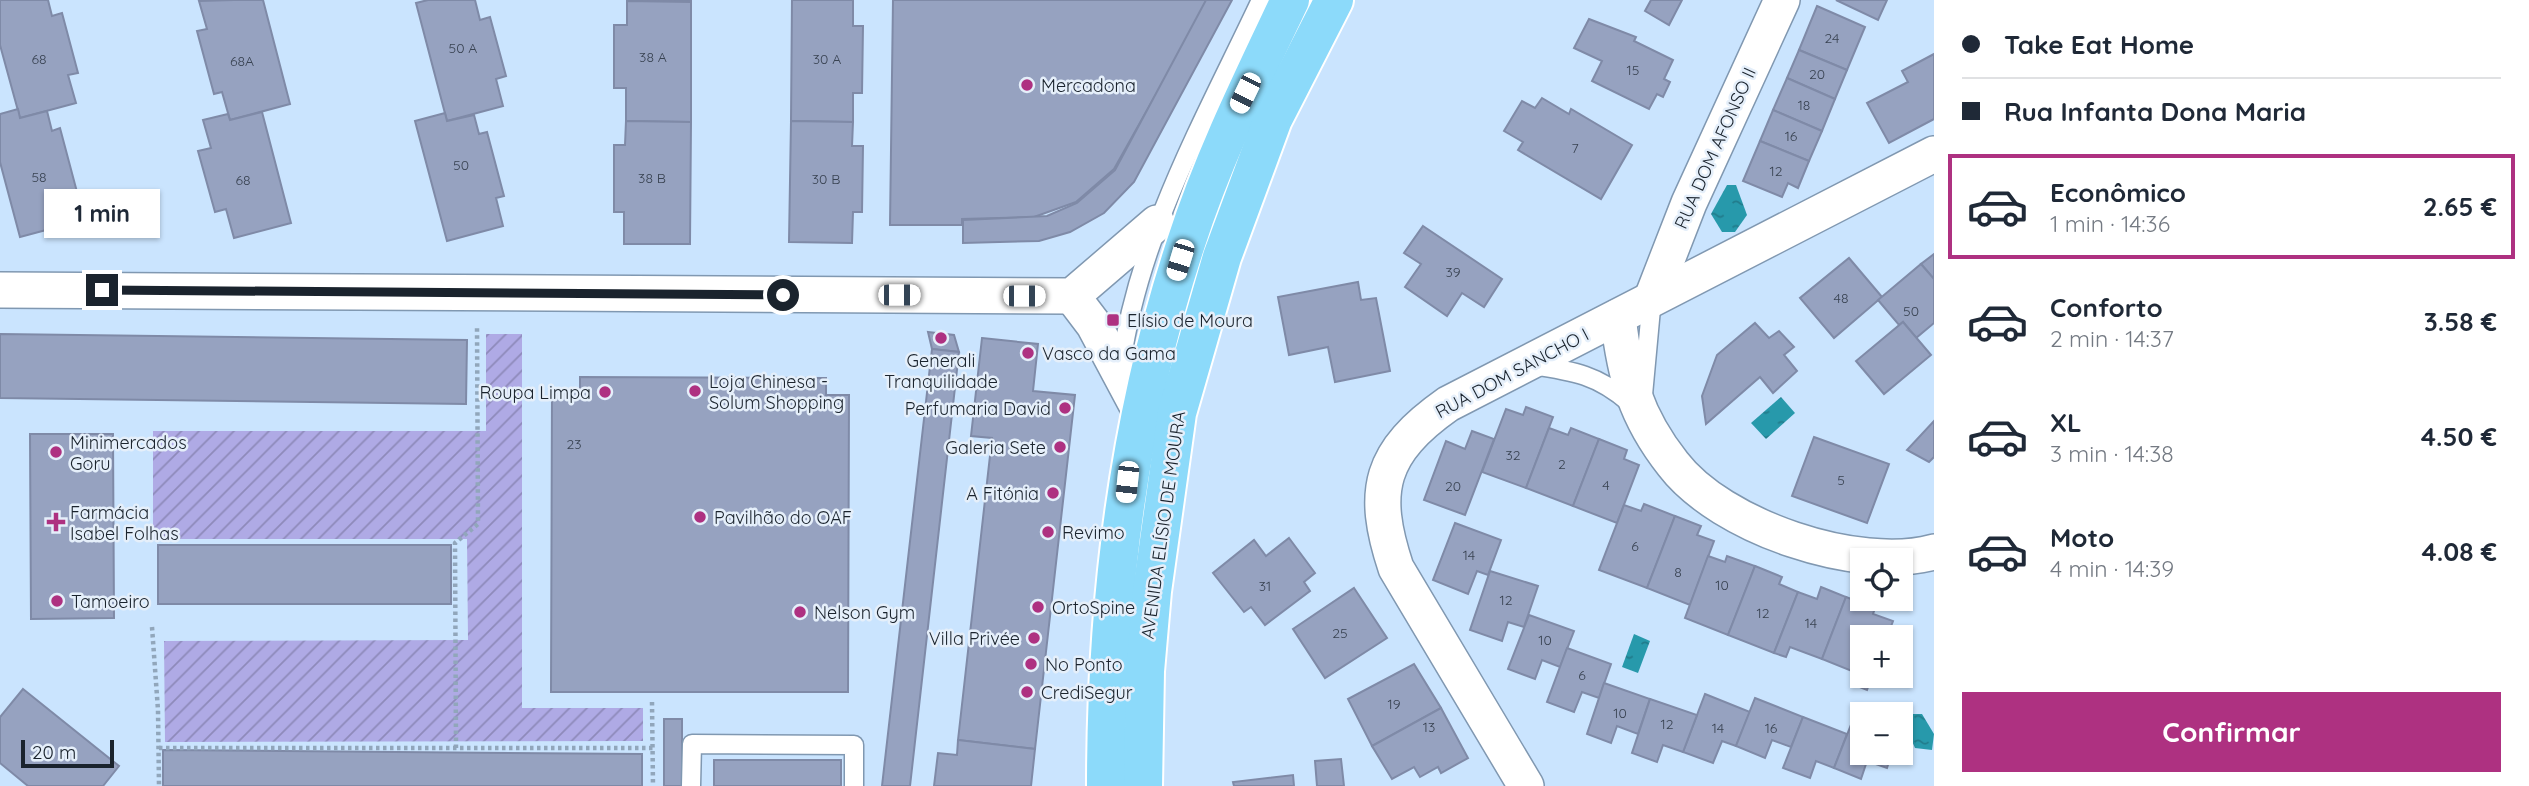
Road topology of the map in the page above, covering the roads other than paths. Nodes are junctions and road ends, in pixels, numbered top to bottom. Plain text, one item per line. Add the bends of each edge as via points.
1 (1261, 0) edge
2 (1290, 0) edge
3 (1334, 0) edge
4 (1782, 0) edge
5 (1934, 154) edge
6 (1157, 223) junction
7 (0, 290) edge
8 (1072, 296) junction
9 (1652, 298) junction
10 (1618, 317) junction
11 (1528, 365) junction
12 (1119, 371) junction
13 (1141, 413) junction
14 (1641, 413) junction
15 (1934, 552) edge
16 (691, 786) edge
17 (854, 786) edge
18 (1106, 786) edge
19 (1143, 786) edge
20 (1526, 786) edge

1 - 6 lane
2 - 13 main road, AVENIDA ELÍSIO DE MOURA via 1234,116 1186,242
3 - 19 main road, AVENIDA ELÍSIO DE MOURA via 1273,119 1222,257 1177,413 1144,671
4 - 9 street, RUA DOM AFONSO II via 1689,203
5 - 9 street, RUA DOM SANCHO I
6 - 8 street
6 - 12 lane via 1126,322
7 - 8 street
8 - 12 street
9 - 10 street, RUA DOM SANCHO I
9 - 14 lane
10 - 11 street, RUA DOM SANCHO I
10 - 14 street via 1624,369
11 - 14 lane via 1572,372 1609,385
11 - 20 street, RUA DOM SANCHO I via 1448,404 1416,427 1392,458 1382,494 1383,530 1395,568
12 - 13 street
13 - 18 main road, AVENIDA ELÍSIO DE MOURA via 1127,482 1108,659
14 - 15 street via 1681,472 1703,495 1748,520 1789,538 1878,559
16 - 17 lane via 692,744 730,743 854,745

